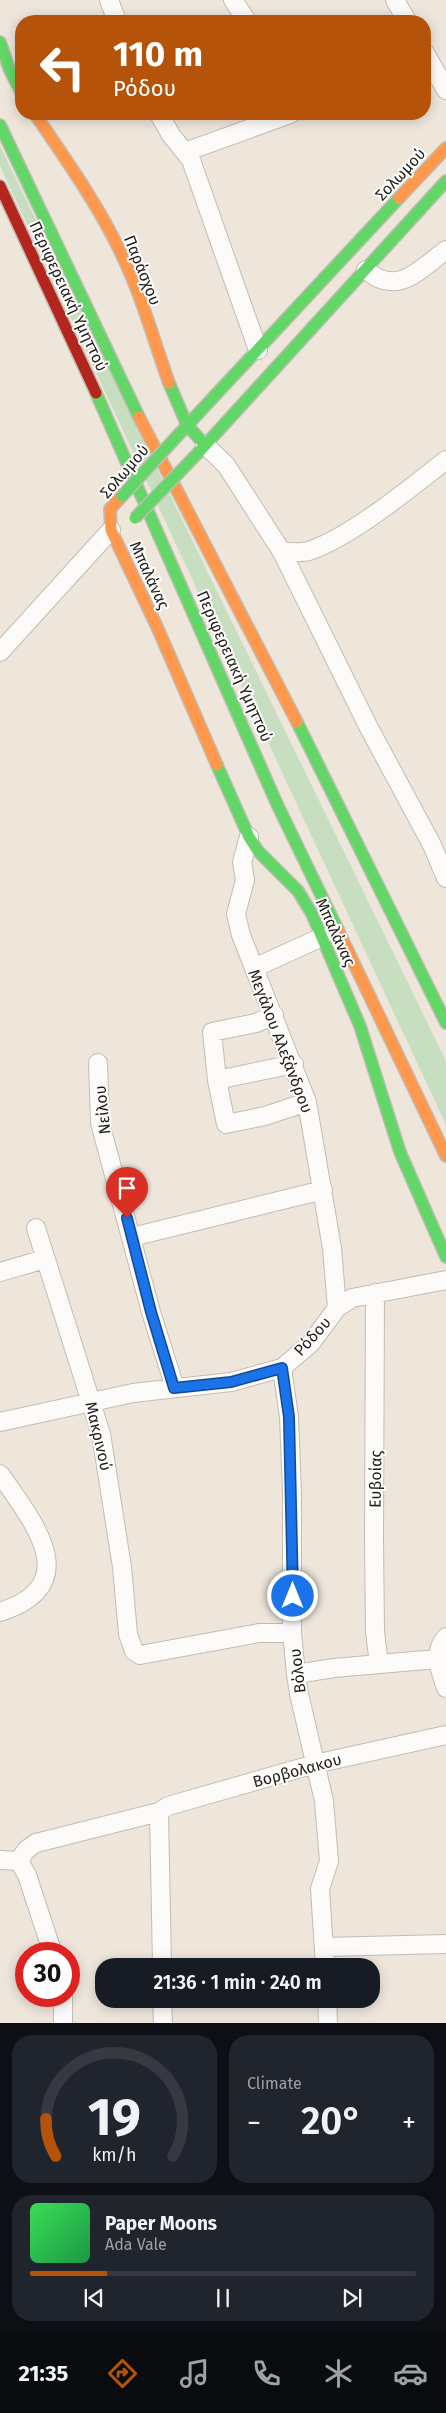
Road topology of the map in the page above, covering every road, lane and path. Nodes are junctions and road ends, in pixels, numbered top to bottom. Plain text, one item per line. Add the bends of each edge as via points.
1 (108, 0) edge
2 (233, 0) edge
3 (395, 0) edge
4 (114, 15) edge
5 (243, 15) edge
6 (404, 15) edge
7 (0, 42) edge
8 (431, 68) edge
9 (15, 81) edge
10 (446, 90) edge
11 (39, 120) edge
12 (162, 120) edge
13 (273, 120) edge
14 (0, 125) edge
15 (446, 148) edge
16 (185, 152) junction
17 (446, 182) edge
18 (0, 186) edge
19 (446, 250) edge
20 (366, 270) junction
21 (258, 350) junction
22 (184, 428) junction
23 (202, 449) junction
24 (446, 460) edge
25 (125, 525) junction
26 (282, 552) junction
27 (0, 652) edge
28 (248, 836) junction
29 (446, 878) edge
30 (322, 937) junction
31 (254, 968) junction
32 (274, 1015) junction
33 (446, 1023) edge
34 (98, 1063) dead end
35 (294, 1064) junction
36 (217, 1080) junction
37 (307, 1102) junction
38 (446, 1156) edge
39 (323, 1190) junction
40 (36, 1228) dead end
41 (132, 1237) junction
42 (446, 1257) edge
43 (45, 1259) junction
44 (0, 1272) edge
45 (446, 1280) edge
46 (375, 1293) junction
47 (337, 1308) junction
48 (282, 1368) junction
49 (174, 1388) junction
50 (91, 1401) junction
51 (0, 1422) edge
52 (0, 1474) edge
53 (0, 1612) edge
54 (292, 1633) junction
55 (446, 1637) edge
56 (437, 1659) junction
57 (379, 1664) junction
58 (296, 1674) junction
59 (446, 1688) edge
60 (446, 1735) edge
61 (315, 1764) junction
62 (159, 1816) junction
63 (0, 1860) edge
64 (19, 1861) junction
65 (49, 1942) edge
66 (446, 1944) edge
67 (324, 1947) junction
68 (162, 1958) edge
69 (325, 1958) edge
70 (63, 2007) edge
71 (162, 2008) edge
72 (327, 2008) edge
73 (63, 2023) edge
74 (163, 2023) edge
75 (328, 2023) edge

1 - 4 street
2 - 5 street
3 - 6 street
7 - 9 main road
8 - 10 street
11 - 22 main road, Παράσχου via 118,246
12 - 16 street
13 - 16 street
14 - 33 main road, Περιφερειακή Υμηττού via 146,432 308,743
15 - 21 main road, Σολωμού
16 - 21 street via 194,168
17 - 20 main road
18 - 38 main road, Περιφερειακή Υμηττού via 117,438 278,804
19 - 20 street via 403,280 380,281
20 - 23 main road
21 - 22 main road, Σολωμού
22 - 23 main road, Παράσχου
22 - 25 main road, Σολωμού, bridge via 110,510
23 - 25 main road, bridge
23 - 26 street via 226,465
24 - 26 street via 371,516 327,543 307,552
25 - 27 street
25 - 28 main road, Μπαλάνας via 166,646
26 - 29 street
28 - 30 main road, Μπαλάνας via 258,851 298,891
28 - 31 street, Μεγάλου Αλεξάνδρου via 242,862 245,880 236,914
30 - 31 street
30 - 42 main road, Μπαλάνας via 360,1026 407,1169
31 - 32 street, Μεγάλου Αλεξάνδρου
32 - 35 street, Μεγάλου Αλεξάνδρου
32 - 36 street via 256,1023 212,1032
34 - 41 street, Νείλου via 100,1123
35 - 36 street
35 - 37 street, Μεγάλου Αλεξάνδρου
36 - 37 street via 226,1124 265,1116
37 - 39 street, Μεγάλου Αλεξάνδρου
39 - 41 street
39 - 47 street, Μεγάλου Αλεξάνδρου
40 - 43 street, Μακρινού
41 - 49 street, Νείλου
43 - 44 street
43 - 50 street, Μακρινού
45 - 46 street, Ρόδου
46 - 47 street, Ρόδου via 352,1298
46 - 57 street, Ευβοίας via 374,1548 375,1632
47 - 48 street, Ρόδου via 311,1343
48 - 49 street, Ρόδου via 231,1382
48 - 54 street, Βόλου via 289,1417 292,1492
49 - 50 street, Ρόδου
50 - 51 street, Ρόδου
50 - 54 street, Μακρινού via 101,1434 110,1486 128,1634 134,1651 140,1656 259,1633
52 - 53 street via 44,1542 48,1569 44,1582 29,1597
54 - 58 street, Βόλου
55 - 56 street
56 - 57 street
56 - 59 street
57 - 58 street
58 - 61 street, Βόλου
60 - 61 street, Βορβολακου
61 - 62 street, Βορβολακου via 168,1806
61 - 67 street, Βόλου via 324,1801 328,1861 320,1883
62 - 64 street, Βορβολακου via 36,1843
62 - 68 street
63 - 64 street
64 - 65 street via 27,1875
66 - 67 street
67 - 69 street, Βόλου
70 - 73 street
71 - 74 street
72 - 75 street

